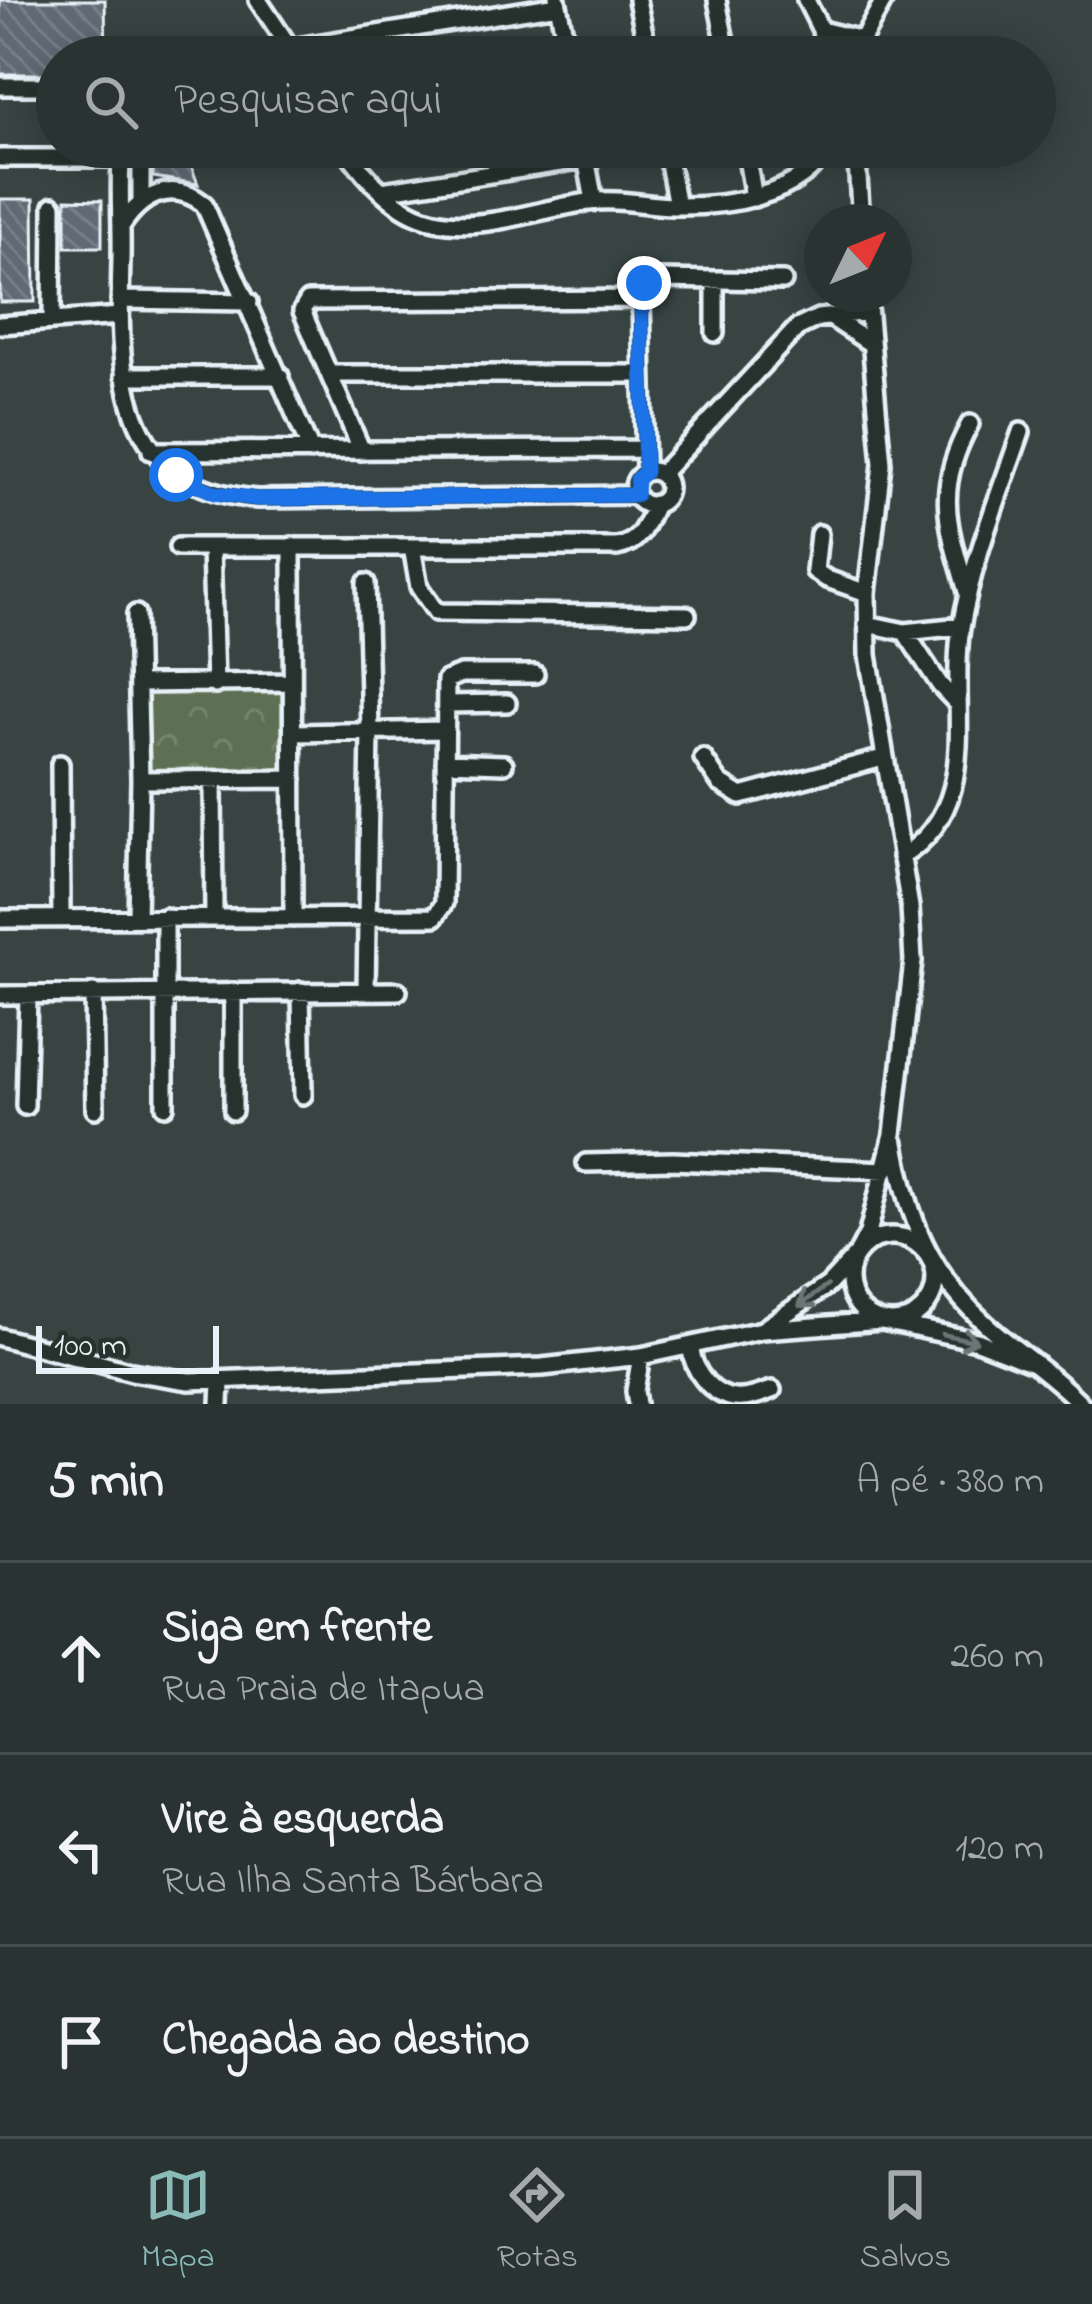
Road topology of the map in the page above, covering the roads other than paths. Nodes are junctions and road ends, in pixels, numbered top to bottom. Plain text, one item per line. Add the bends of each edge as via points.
1 (257, 0) edge
2 (638, 0) edge
3 (717, 0) edge
4 (806, 0) edge
5 (884, 0) edge
6 (557, 3) edge
7 (821, 31) junction
8 (282, 36) edge
9 (379, 36) edge
10 (564, 36) edge
11 (645, 36) edge
12 (724, 36) edge
13 (822, 36) edge
14 (832, 36) edge
15 (868, 36) edge
16 (0, 86) edge
17 (36, 86) edge
18 (36, 157) edge
19 (0, 158) edge
20 (122, 168) edge
21 (141, 168) edge
22 (362, 168) edge
23 (505, 168) edge
24 (588, 168) edge
25 (669, 168) edge
26 (749, 168) edge
27 (813, 168) edge
28 (857, 168) edge
29 (382, 191) junction
30 (754, 198) junction
31 (594, 201) junction
32 (141, 202) junction
33 (860, 204) edge
34 (53, 206) dead end
35 (677, 206) junction
36 (122, 225) junction
37 (715, 280) junction
38 (783, 280) dead end
39 (641, 299) junction
40 (249, 302) junction
41 (120, 308) junction
42 (841, 312) edge
43 (868, 312) edge
44 (829, 316) junction
45 (52, 318) junction
46 (0, 325) edge
47 (715, 333) dead end
48 (871, 344) junction
49 (329, 374) junction
50 (642, 374) junction
51 (124, 376) junction
52 (280, 376) junction
53 (970, 424) dead end
54 (1021, 432) dead end
55 (642, 449) junction
56 (151, 451) junction
57 (311, 451) junction
58 (362, 451) junction
59 (653, 473) junction
60 (636, 495) junction
61 (655, 505) junction
62 (819, 534) dead end
63 (292, 546) junction
64 (178, 547) dead end
65 (211, 547) junction
66 (412, 547) junction
67 (366, 583) dead end
68 (867, 593) junction
69 (969, 598) junction
70 (136, 614) dead end
71 (687, 615) dead end
72 (867, 624) junction
73 (962, 626) junction
74 (905, 632) junction
75 (535, 674) dead end
76 (292, 682) junction
77 (140, 684) junction
78 (215, 685) junction
79 (446, 698) junction
80 (955, 700) junction
81 (507, 704) dead end
82 (370, 730) junction
83 (444, 730) junction
84 (295, 733) junction
85 (703, 758) dead end
86 (883, 758) junction
87 (445, 762) junction
88 (60, 764) dead end
89 (505, 764) dead end
90 (293, 779) junction
91 (213, 780) junction
92 (140, 781) junction
93 (901, 857) junction
94 (137, 917) junction
95 (165, 917) junction
96 (214, 917) junction
97 (61, 918) junction
98 (293, 918) junction
99 (0, 919) edge
100 (369, 919) junction
101 (366, 990) junction
102 (302, 991) junction
103 (398, 991) dead end
104 (164, 992) junction
105 (233, 992) junction
106 (93, 993) junction
107 (0, 995) edge
108 (28, 996) junction
109 (303, 1095) dead end
110 (25, 1106) dead end
111 (165, 1106) dead end
112 (95, 1109) dead end
113 (233, 1111) dead end
114 (893, 1134) junction
115 (586, 1163) dead end
116 (886, 1170) junction
117 (925, 1252) junction
118 (857, 1254) junction
119 (882, 1322) junction
120 (762, 1330) junction
121 (0, 1337) edge
122 (691, 1346) junction
123 (641, 1356) junction
124 (1036, 1364) junction
125 (221, 1382) junction
126 (772, 1390) dead end
127 (220, 1404) edge
128 (637, 1404) edge
129 (1082, 1404) edge

1 - 8 street
2 - 11 street
3 - 12 street
4 - 7 street
5 - 15 street
6 - 9 street
6 - 10 street
7 - 13 street
7 - 14 street
16 - 17 street
18 - 19 street
20 - 36 street
21 - 32 street
22 - 29 street
23 - 29 street
24 - 31 street
25 - 35 street
26 - 30 street
27 - 30 street
28 - 33 street
29 - 31 street via 416,215 461,225
30 - 35 street
31 - 35 street
32 - 36 street
32 - 40 street via 164,191 204,204
34 - 45 street
36 - 41 street
37 - 38 street
37 - 39 street via 649,280
37 - 47 street
39 - 49 street via 311,299 302,311
39 - 50 street
40 - 41 street
40 - 52 street
41 - 45 street
41 - 51 street
42 - 44 street
43 - 48 street
44 - 48 street
44 - 59 street via 797,328
45 - 46 street
48 - 68 street via 882,464
49 - 50 street
49 - 58 street
50 - 55 street
51 - 52 street
51 - 56 street
52 - 57 street
53 - 69 street via 946,483
54 - 69 street
55 - 58 street
55 - 59 street
56 - 57 street
56 - 60 street via 176,475 229,497
57 - 58 street
59 - 60 street via 637,479
59 - 61 street via 669,489
60 - 61 street
61 - 66 street via 642,533 617,547
62 - 68 street via 815,571
63 - 65 street
63 - 66 street
63 - 76 street
64 - 65 street
65 - 78 street
66 - 71 street via 419,587 436,612
67 - 82 street
68 - 72 street
69 - 73 street
70 - 77 street
72 - 74 street
72 - 86 street
73 - 74 street
73 - 80 street
74 - 80 street
75 - 79 street via 454,674
76 - 78 street
76 - 84 street
77 - 78 street
77 - 92 street
79 - 81 street
79 - 83 street
80 - 93 street via 957,773 936,828
82 - 83 street
82 - 84 street
82 - 100 street
83 - 87 street
84 - 90 street
85 - 86 street via 720,784 741,796
86 - 93 street
87 - 89 street
87 - 100 street via 442,911
88 - 97 street
90 - 91 street
90 - 98 street
91 - 92 street
91 - 96 street
92 - 94 street
93 - 114 street via 913,961
94 - 95 street
94 - 97 street
95 - 96 street
95 - 104 street
96 - 98 street
97 - 99 street
98 - 100 street
100 - 101 street
101 - 102 street
101 - 103 street
102 - 105 street
102 - 109 street
104 - 105 street
104 - 106 street
104 - 111 street
105 - 113 street
106 - 108 street
106 - 112 street
107 - 108 street
108 - 110 street
114 - 116 street
114 - 117 street
115 - 116 street
116 - 118 street
117 - 118 street via 890,1236
117 - 119 street via 935,1276 929,1302 909,1319
117 - 124 street via 986,1324
118 - 119 street via 851,1294
118 -> 120 street via 828,1285
119 - 120 street
119 -> 124 street
120 - 122 street
121 - 125 street via 132,1372
122 - 123 street
122 - 126 street via 696,1372 731,1397
123 - 125 street
123 - 128 street
124 - 129 street
125 - 127 street

